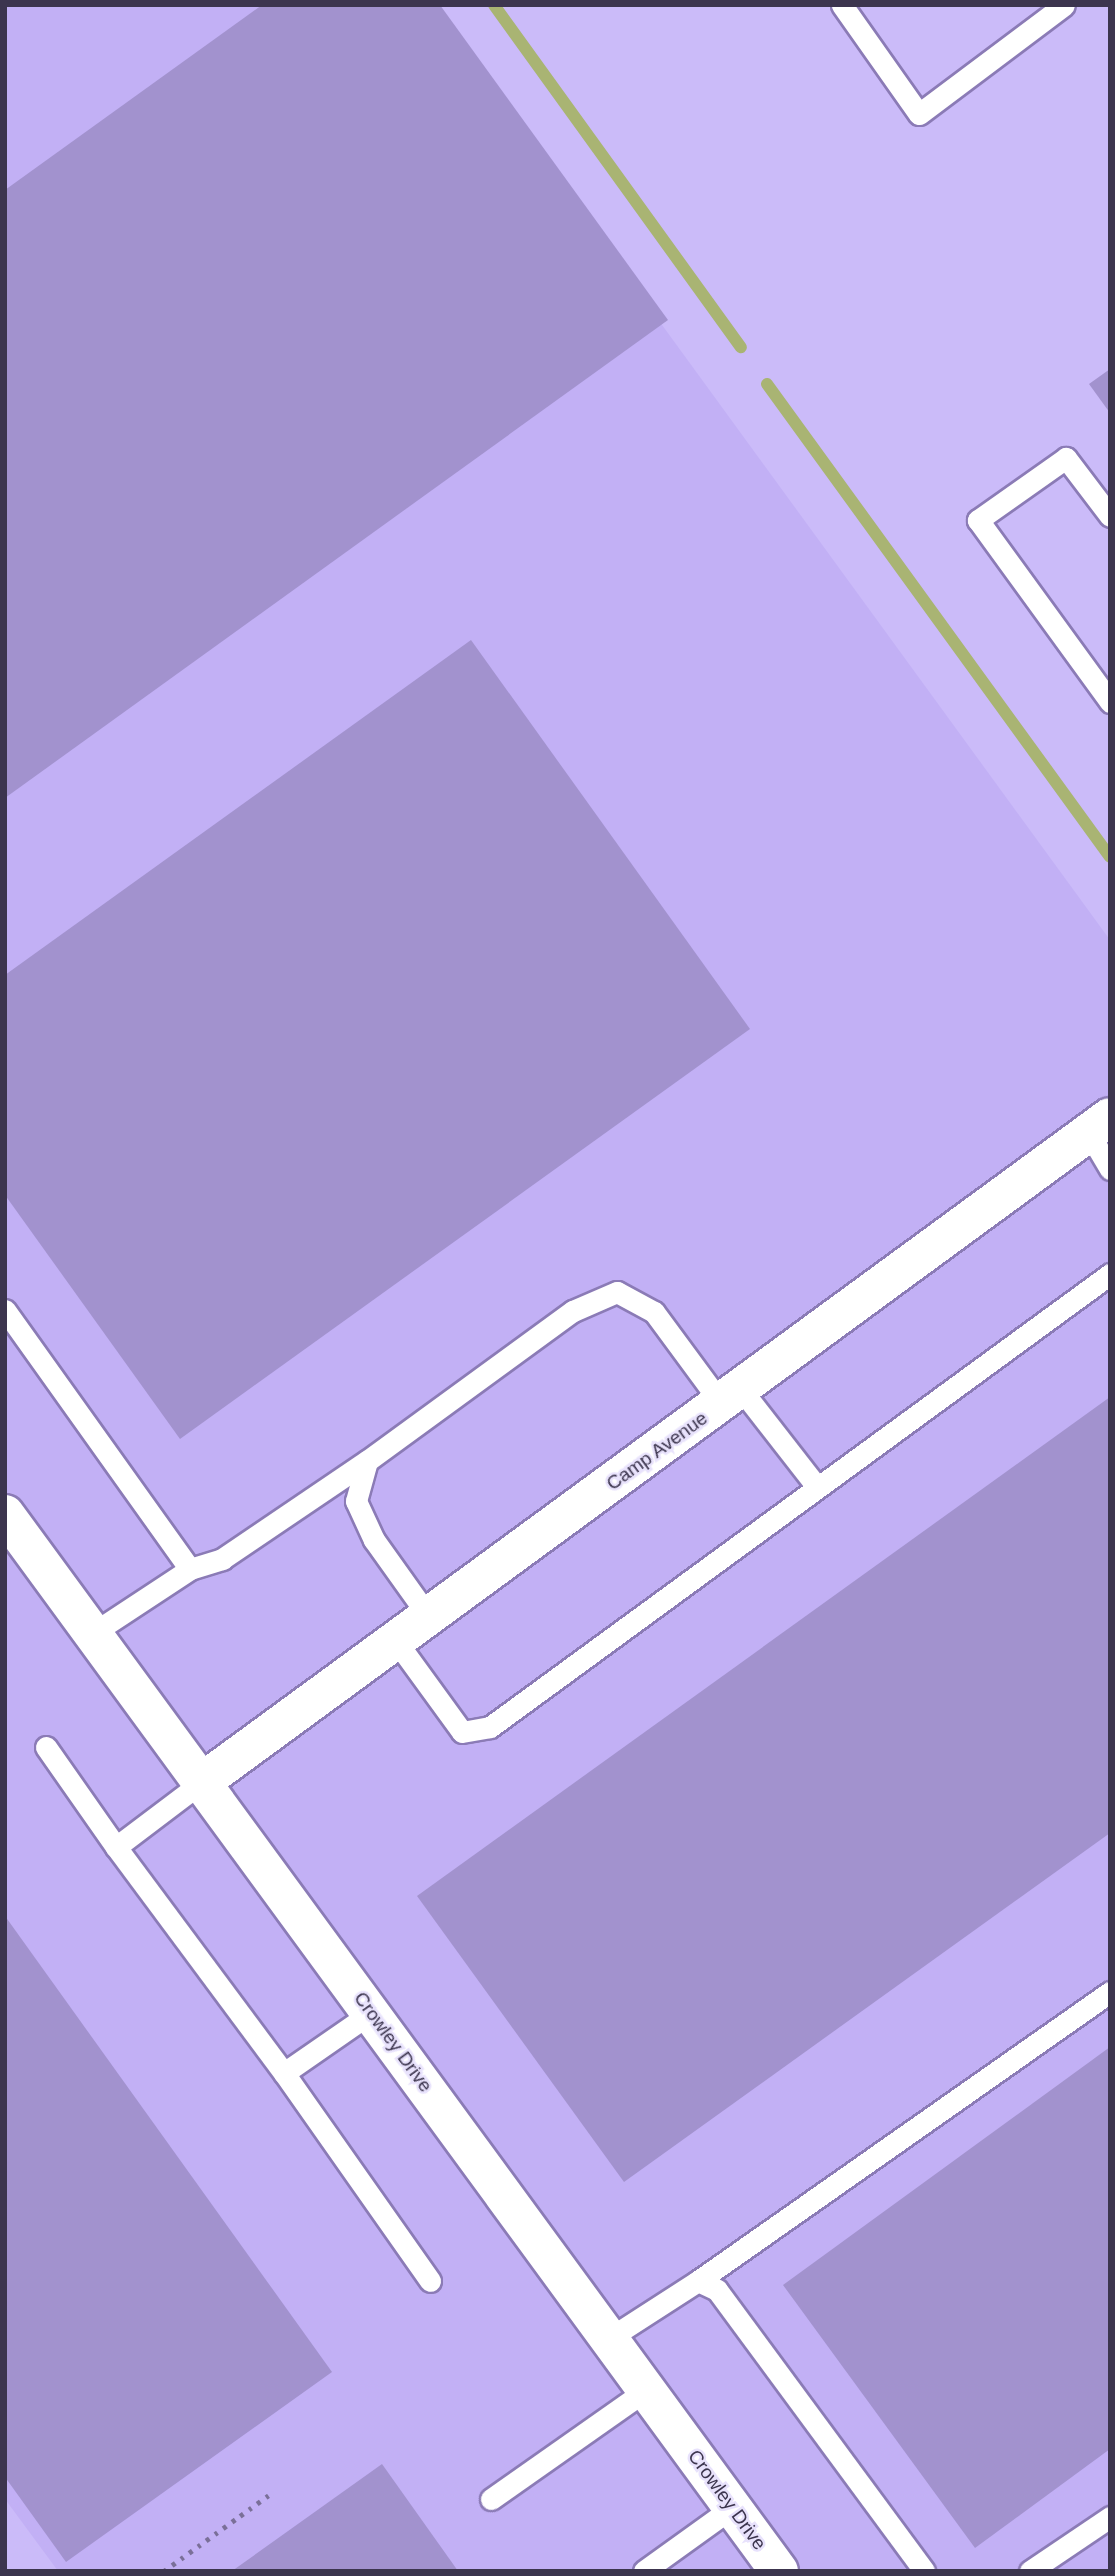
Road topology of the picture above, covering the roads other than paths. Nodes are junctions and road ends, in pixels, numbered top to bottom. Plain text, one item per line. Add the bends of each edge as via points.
1 (842, 5) edge
2 (1063, 5) edge
3 (1110, 516) edge
4 (1110, 702) edge
5 (1099, 1125) edge
6 (1110, 1169) edge
7 (1110, 1274) edge
8 (5, 1310) edge
9 (731, 1396) junction
10 (367, 1461) junction
11 (817, 1487) junction
12 (5, 1514) edge
13 (190, 1569) junction
14 (429, 1617) junction
15 (93, 1633) junction
16 (396, 1641) junction
17 (46, 1747) dead end
18 (202, 1782) junction
19 (116, 1847) junction
20 (1110, 1992) edge
21 (372, 2012) junction
22 (284, 2073) junction
23 (430, 2281) dead end
24 (698, 2281) junction
25 (608, 2339) junction
26 (646, 2390) junction
27 (491, 2498) dead end
28 (733, 2507) junction
29 (1110, 2517) edge
30 (644, 2571) edge
31 (779, 2571) edge
32 (924, 2571) edge
33 (1030, 2571) edge

1 - 2 lane via 919,114
3 - 4 lane via 1066,458 978,520
5 - 6 lane
5 - 9 street, Camp Avenue
7 - 11 lane
8 - 13 lane
9 - 10 lane via 654,1312 617,1292 572,1311
9 - 11 lane
9 - 14 street, Camp Avenue
10 - 13 lane via 222,1559
10 - 14 lane via 356,1501 374,1540
11 - 16 lane via 489,1727 462,1732
12 - 15 street, Crowley Drive
13 - 15 lane
14 - 16 street, Camp Avenue
15 - 18 street, Crowley Drive
16 - 18 street, Camp Avenue
17 - 19 lane
18 - 19 lane
18 - 21 street, Crowley Drive
19 - 22 lane
20 - 24 lane
21 - 22 lane
21 - 25 street, Crowley Drive
22 - 23 lane
24 - 25 lane
24 - 32 lane via 717,2290 752,2334
25 - 26 street, Crowley Drive
26 - 27 lane
26 - 28 street, Crowley Drive
28 - 30 lane
28 - 31 street, Crowley Drive
29 - 33 lane

